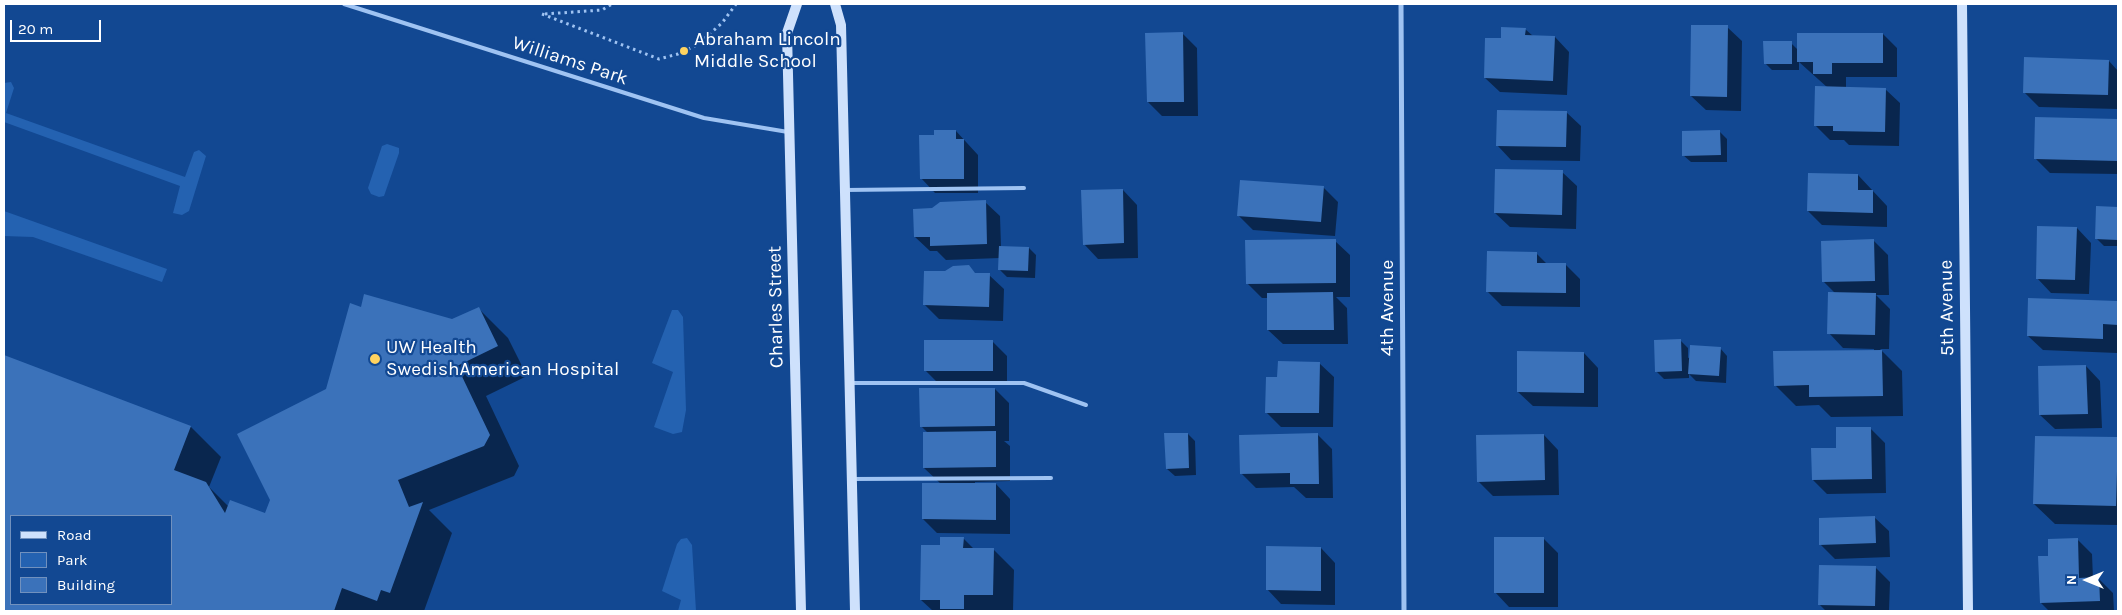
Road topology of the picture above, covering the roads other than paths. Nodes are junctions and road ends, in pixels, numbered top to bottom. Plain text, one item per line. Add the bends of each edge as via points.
1 (344, 4) edge
2 (797, 4) edge
3 (835, 4) edge
4 (1401, 4) edge
5 (1962, 4) edge
6 (790, 132) junction
7 (1024, 188) dead end
8 (845, 190) junction
9 (850, 383) junction
10 (1086, 405) dead end
11 (852, 478) junction
12 (1051, 478) dead end
13 (801, 611) edge
14 (855, 611) edge
15 (1404, 611) edge
16 (1968, 611) edge

1 - 6 lane, Williams Park via 704,118
2 - 6 main road, Charles Street via 787,28
3 - 8 main road via 841,25
4 - 15 street, 4th Avenue
5 - 16 main road, 5th Avenue
6 - 13 main road, Charles Street
7 - 8 lane
8 - 9 main road
9 - 10 lane via 1024,383
9 - 11 main road
11 - 12 lane
11 - 14 main road

